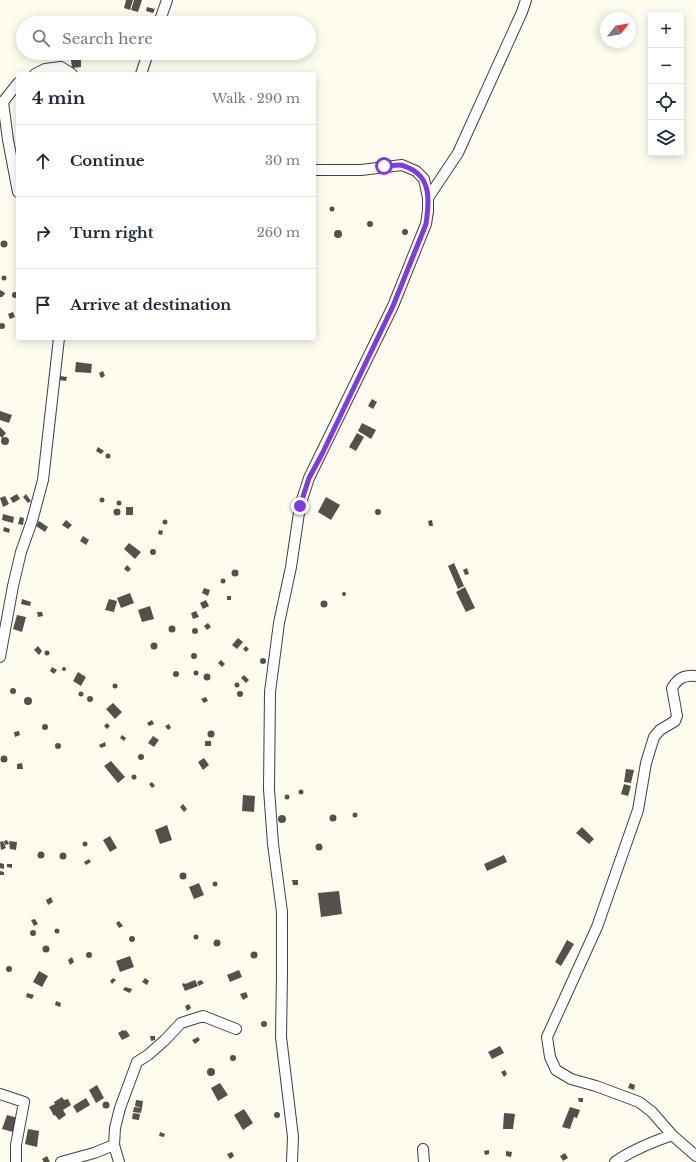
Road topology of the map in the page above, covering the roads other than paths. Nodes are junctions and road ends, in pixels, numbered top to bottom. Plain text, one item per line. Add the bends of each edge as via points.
1 (167, 0) edge
2 (526, 0) edge
3 (161, 16) edge
4 (146, 60) edge
5 (38, 72) edge
6 (69, 72) edge
7 (142, 72) edge
8 (16, 85) edge
9 (2, 102) edge
10 (316, 170) edge
11 (16, 182) edge
12 (428, 198) junction
13 (59, 340) edge
14 (0, 657) edge
15 (696, 676) edge
16 (236, 1029) dead end
17 (0, 1094) edge
18 (672, 1135) junction
19 (114, 1145) junction
20 (423, 1149) dead end
21 (696, 1156) edge
22 (84, 1159) edge
23 (16, 1162) edge
24 (61, 1162) edge
25 (119, 1162) edge
26 (292, 1162) edge
27 (424, 1162) edge
28 (615, 1162) edge

1 - 3 street
2 - 12 street via 458,153
4 - 7 street
5 - 6 street via 61,67
8 - 9 street
9 - 11 street
10 - 12 street via 361,170 402,165 416,171 424,179
12 - 26 street via 426,224 393,306 309,478 300,506 278,631 270,692 269,789 282,912 281,1037 293,1137
13 - 14 street via 43,480 21,552
15 - 18 street via 686,675 676,681 672,688 676,716 674,721 654,737 646,763 638,810 597,927 548,1037 550,1057 556,1070 571,1079 639,1102 652,1112
16 - 19 street via 203,1016 181,1023 165,1040 137,1062 120,1108
17 - 23 street via 24,1102 16,1144
18 - 21 street
18 - 28 street
19 - 22 street
19 - 25 street
20 - 27 street
22 - 24 street

